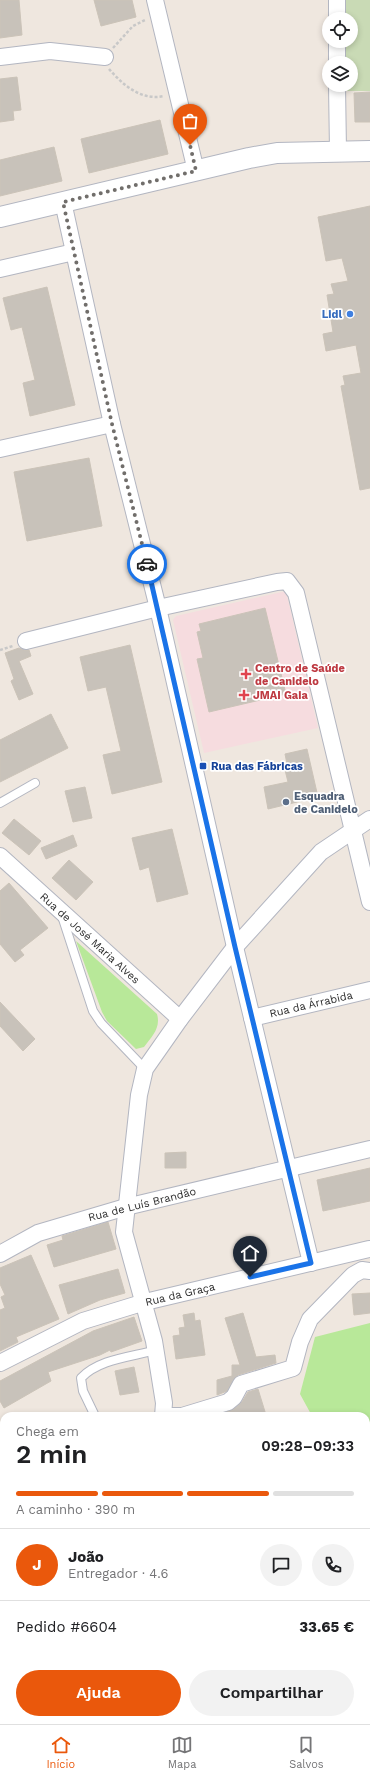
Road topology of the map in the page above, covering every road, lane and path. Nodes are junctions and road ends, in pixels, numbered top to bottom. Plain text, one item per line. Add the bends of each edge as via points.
1 (337, 0) edge
2 (156, 7) edge
3 (337, 12) edge
4 (0, 57) edge
5 (105, 57) junction
6 (176, 92) junction
7 (337, 92) edge
8 (338, 151) junction
9 (370, 151) edge
10 (196, 171) junction
11 (63, 202) junction
12 (0, 217) edge
13 (74, 252) junction
14 (0, 269) edge
15 (112, 424) junction
16 (0, 449) edge
17 (158, 608) junction
18 (26, 641) dead end
19 (35, 783) dead end
20 (0, 802) edge
21 (370, 819) edge
22 (353, 830) junction
23 (0, 856) edge
24 (370, 902) edge
25 (60, 912) junction
26 (235, 947) junction
27 (370, 990) edge
28 (180, 1018) junction
29 (252, 1018) junction
30 (144, 1069) junction
31 (370, 1149) edge
32 (288, 1168) junction
33 (126, 1207) junction
34 (369, 1249) edge
35 (0, 1254) edge
36 (311, 1263) junction
37 (370, 1272) edge
38 (145, 1302) junction
39 (156, 1350) junction
40 (0, 1362) edge
41 (92, 1412) edge
42 (163, 1412) edge
43 (195, 1412) edge

1 - 3 street
2 - 5 path via 133,26
2 - 6 street
4 - 5 street via 50,51
5 - 6 path via 108,67 132,91 153,98
6 - 10 street
7 - 8 street
8 - 9 street
8 - 10 street via 277,153
10 - 11 street
11 - 12 street
11 - 13 street
13 - 14 street
13 - 15 street
15 - 16 street
15 - 17 street
17 - 18 street
17 - 22 street via 287,581 296,593
17 - 26 street
19 - 20 lane
21 - 22 street
22 - 24 street
22 - 26 street via 321,852
23 - 25 street, Rua de José Maria Alves
25 - 28 street, Rua de José Maria Alves
25 - 30 lane via 92,1011
26 - 28 street
26 - 29 street
27 - 29 street, Rua da Árrabida
28 - 30 street
29 - 32 street
30 - 33 street
31 - 32 street, Rua de Luís Brandão
32 - 33 street, Rua de Luís Brandão
32 - 36 street
33 - 35 street, Rua de Luís Brandão via 38,1233
33 - 38 street via 124,1232
34 - 36 street, Rua da Graça
36 - 38 street, Rua da Graça
37 - 43 street via 362,1270 353,1275 310,1319 300,1342 294,1368 241,1384 228,1402
38 - 39 street
38 - 40 street, Rua da Graça via 83,1321
39 - 41 lane via 88,1370 81,1378 83,1391
39 - 42 street

